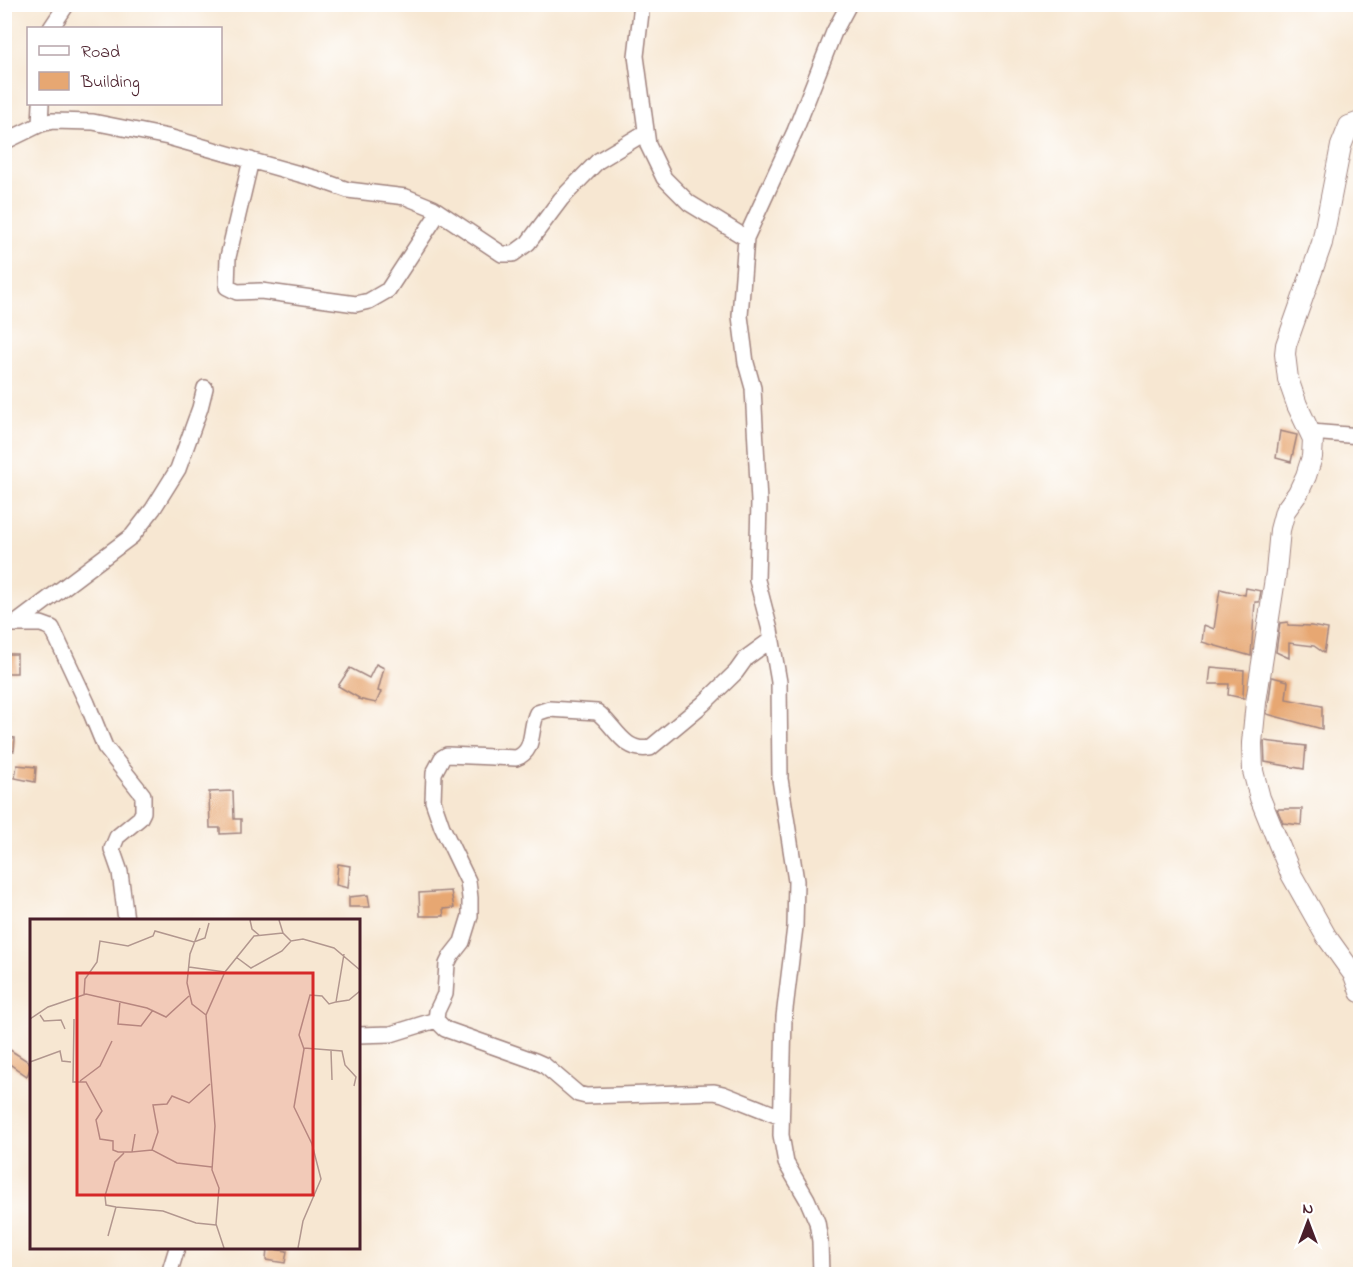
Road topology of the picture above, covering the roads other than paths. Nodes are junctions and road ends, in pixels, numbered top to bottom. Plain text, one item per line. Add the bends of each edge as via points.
1 (67, 4) edge
2 (642, 4) edge
3 (849, 4) edge
4 (52, 27) edge
5 (41, 105) edge
6 (1360, 122) edge
7 (40, 124) junction
8 (646, 132) junction
9 (4, 142) edge
10 (251, 160) junction
11 (439, 212) junction
12 (746, 238) junction
13 (205, 388) dead end
14 (1311, 432) junction
15 (1360, 436) edge
16 (10, 624) edge
17 (772, 639) junction
18 (126, 919) edge
19 (1360, 992) edge
20 (436, 1020) junction
21 (360, 1035) edge
22 (781, 1117) junction
23 (177, 1249) edge
24 (169, 1275) edge
25 (821, 1275) edge

1 - 4 street
2 - 8 street via 636,56
3 - 12 street
5 - 7 street
6 - 14 street via 1349,126 1341,146 1322,243 1286,345 1288,379
7 - 9 street
7 - 10 street via 93,122
8 - 11 street via 598,161 561,199 528,243 513,254 493,249
8 - 12 street via 664,178 689,203
10 - 11 street via 348,190 406,197
10 - 11 street via 228,257 227,287 237,292 261,291 356,304 369,301 388,290
12 - 17 street via 740,316 753,388 759,502 757,580
13 - 16 street via 178,469 132,536
14 - 15 street
14 - 19 street via 1312,457 1306,476 1285,511 1280,530 1256,702 1252,763 1260,798 1291,874 1326,936 1354,975
16 - 18 street via 52,628 105,747 143,795 140,818 117,837 112,849 120,872
17 - 20 street via 746,658 703,704 650,748 641,750 626,743 597,712 543,709 537,713 530,743 522,756 453,753 442,758 434,773 433,801 468,881 470,916 462,942 447,964 445,994
17 - 22 street via 779,682 780,780 796,881 795,927 784,1017
20 - 21 street via 391,1034
20 - 22 street via 445,1029 544,1065 582,1095 714,1092
22 - 25 street via 786,1163 817,1222
23 - 24 street

